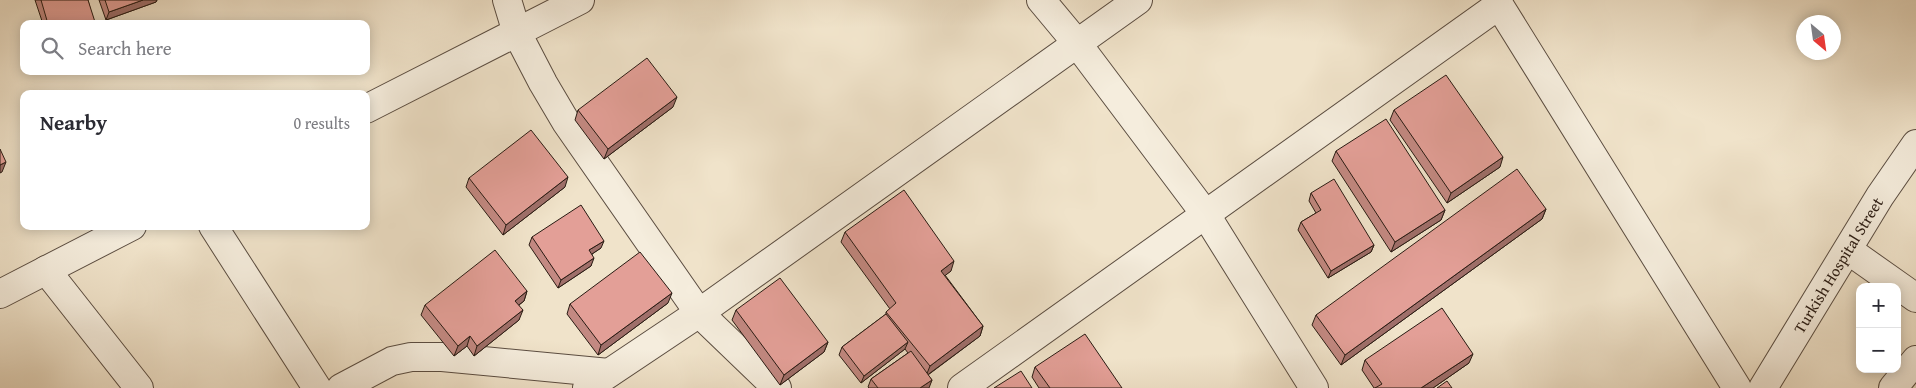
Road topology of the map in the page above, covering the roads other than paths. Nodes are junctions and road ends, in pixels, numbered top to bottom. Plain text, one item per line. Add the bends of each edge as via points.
1 (507, 0) edge
2 (580, 0) edge
3 (1041, 0) edge
4 (1138, 0) edge
5 (1498, 2) edge
6 (517, 34) junction
7 (1076, 42) junction
8 (370, 107) edge
9 (1916, 144) edge
10 (1206, 215) junction
11 (124, 230) edge
12 (216, 230) edge
13 (1848, 250) junction
14 (46, 270) junction
15 (0, 294) edge
16 (1916, 298) edge
17 (699, 313) junction
18 (1916, 360) edge
19 (598, 380) edge
20 (140, 388) edge
21 (317, 388) edge
22 (342, 388) edge
23 (777, 388) edge
24 (962, 388) edge
25 (1314, 388) edge
26 (1737, 388) edge
27 (1763, 388) edge
28 (1893, 388) edge

1 - 6 street
2 - 6 street
3 - 7 street
4 - 7 street
5 - 10 street
5 - 26 street
6 - 8 street
6 - 17 street via 566,122
7 - 10 street
7 - 17 street
9 - 13 street, Turkish Hospital Street
10 - 24 street
10 - 25 street
11 - 14 street
12 - 21 street
13 - 16 street
13 - 27 street, Turkish Hospital Street
14 - 15 street
14 - 20 street
17 - 19 street
17 - 23 street
18 - 28 street
19 - 22 street via 442,357 411,357 392,361

